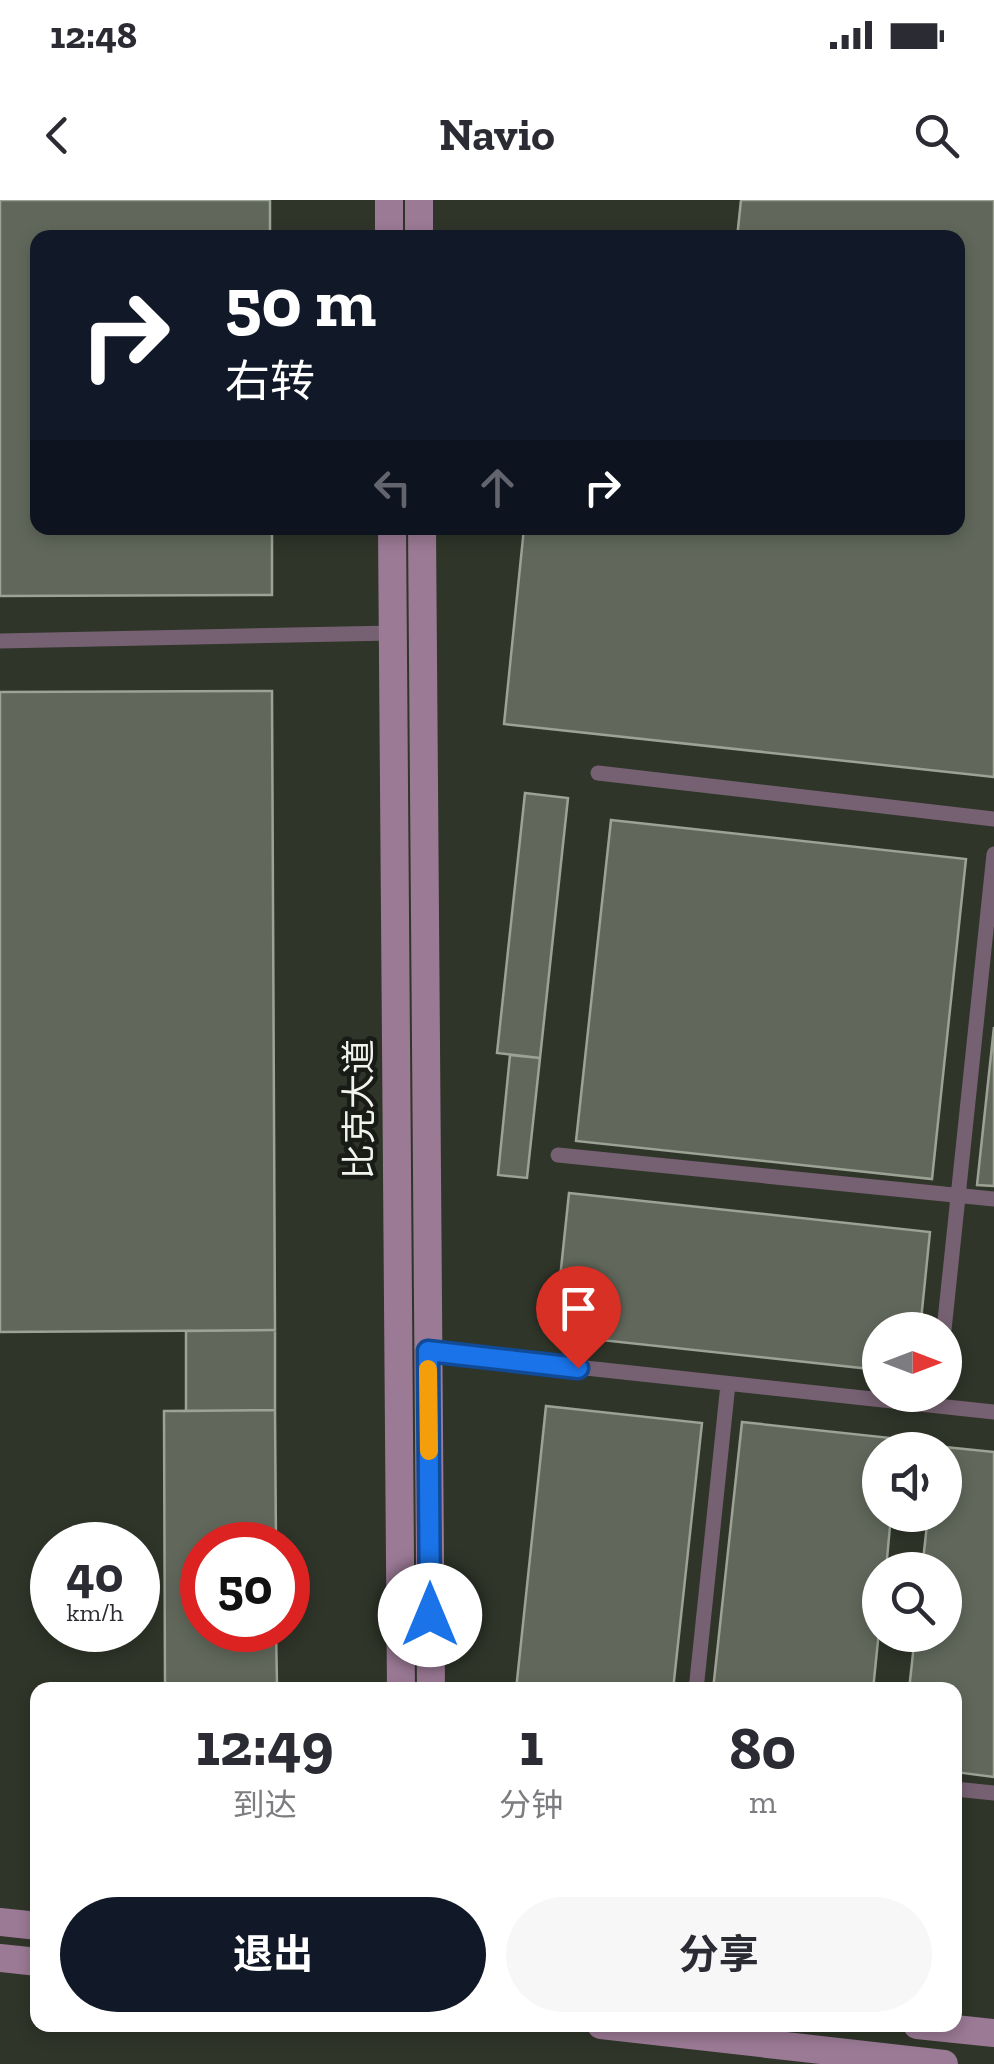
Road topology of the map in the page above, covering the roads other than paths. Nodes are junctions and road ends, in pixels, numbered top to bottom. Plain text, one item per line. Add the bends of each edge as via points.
1 (389, 200) edge
2 (419, 200) edge
3 (389, 230) edge
4 (419, 230) edge
5 (392, 535) edge
6 (422, 535) edge
7 (393, 633) junction
8 (0, 641) edge
9 (598, 774) dead end
10 (994, 818) edge
11 (994, 854) edge
12 (558, 1155) dead end
13 (958, 1195) junction
14 (994, 1199) edge
15 (946, 1312) edge
16 (428, 1351) junction
17 (728, 1384) junction
18 (862, 1394) edge
19 (962, 1405) edge
20 (994, 1412) edge
21 (400, 1682) edge
22 (431, 1682) edge
23 (697, 1682) edge
24 (962, 1790) edge
25 (994, 1793) edge
26 (0, 1922) edge
27 (30, 1925) edge
28 (0, 1958) edge
29 (30, 1961) edge
30 (962, 2030) edge
31 (663, 2032) edge
32 (994, 2034) edge
33 (944, 2064) edge

1 - 3 main road
2 - 4 main road
5 - 7 main road, 比克大道
6 - 16 main road, 比克大道
7 - 8 lane
7 - 21 main road, 比克大道
9 - 10 lane
11 - 13 lane
12 - 13 lane
13 - 14 lane
13 - 15 lane
16 - 17 lane
16 - 22 main road, 比克大道
17 - 18 lane
17 - 23 lane
19 - 20 lane
24 - 25 lane
26 - 27 main road
28 - 29 main road
30 - 32 main road
31 - 33 main road

